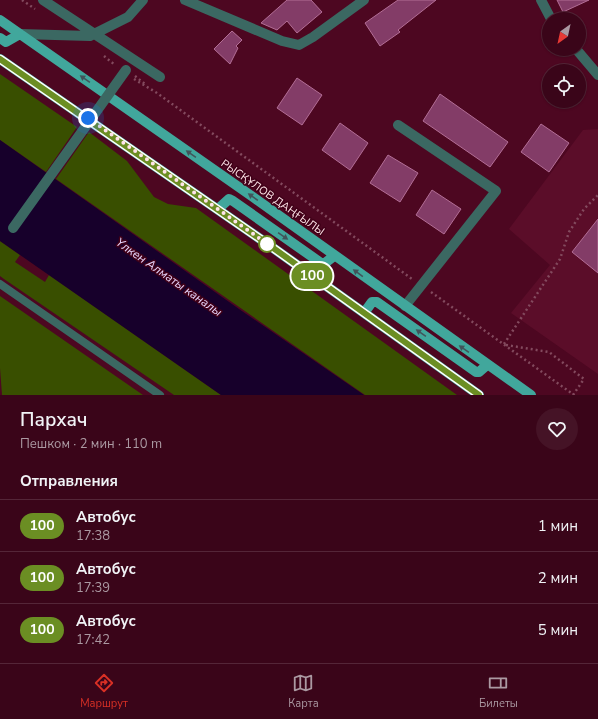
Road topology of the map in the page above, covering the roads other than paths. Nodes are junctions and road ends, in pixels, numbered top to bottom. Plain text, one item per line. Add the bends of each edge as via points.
1 (43, 0) edge
2 (143, 0) edge
3 (185, 0) edge
4 (364, 0) edge
5 (541, 0) edge
6 (547, 12) edge
7 (0, 20) edge
8 (20, 34) junction
9 (94, 34) junction
10 (0, 38) edge
11 (582, 56) edge
12 (0, 59) edge
13 (126, 72) road end
14 (598, 75) edge
15 (160, 77) dead end
16 (398, 125) dead end
17 (218, 209) junction
18 (13, 228) dead end
19 (334, 256) junction
20 (0, 284) edge
21 (405, 306) junction
22 (364, 313) junction
23 (487, 364) junction
24 (160, 395) edge
25 (479, 395) edge
26 (531, 395) edge

1 - 9 street
2 - 9 street via 128,17
3 - 4 street via 282,41 298,45
5 - 6 street
7 - 8 main road, РЫСҚҰЛОВ ДАҢҒЫЛЫ
8 - 9 street
8 - 10 main road via 6,42
19 -> 8 main road, РЫСҚҰЛОВ ДАҢҒЫЛЫ
9 - 15 street
11 - 14 street
12 - 17 main road
13 - 18 street, bridge
16 - 21 street via 496,191
17 -> 19 main road via 228,199 233,201 321,263
17 - 22 main road
21 -> 19 main road, РЫСҚҰЛОВ ДАҢҒЫЛЫ
20 - 24 lane
23 -> 21 main road, РЫСҚҰЛОВ ДАҢҒЫЛЫ
23 -> 22 main road via 476,372 377,302 372,302
22 - 25 main road
23 - 26 main road, РЫСҚҰЛОВ ДАҢҒЫЛЫ

